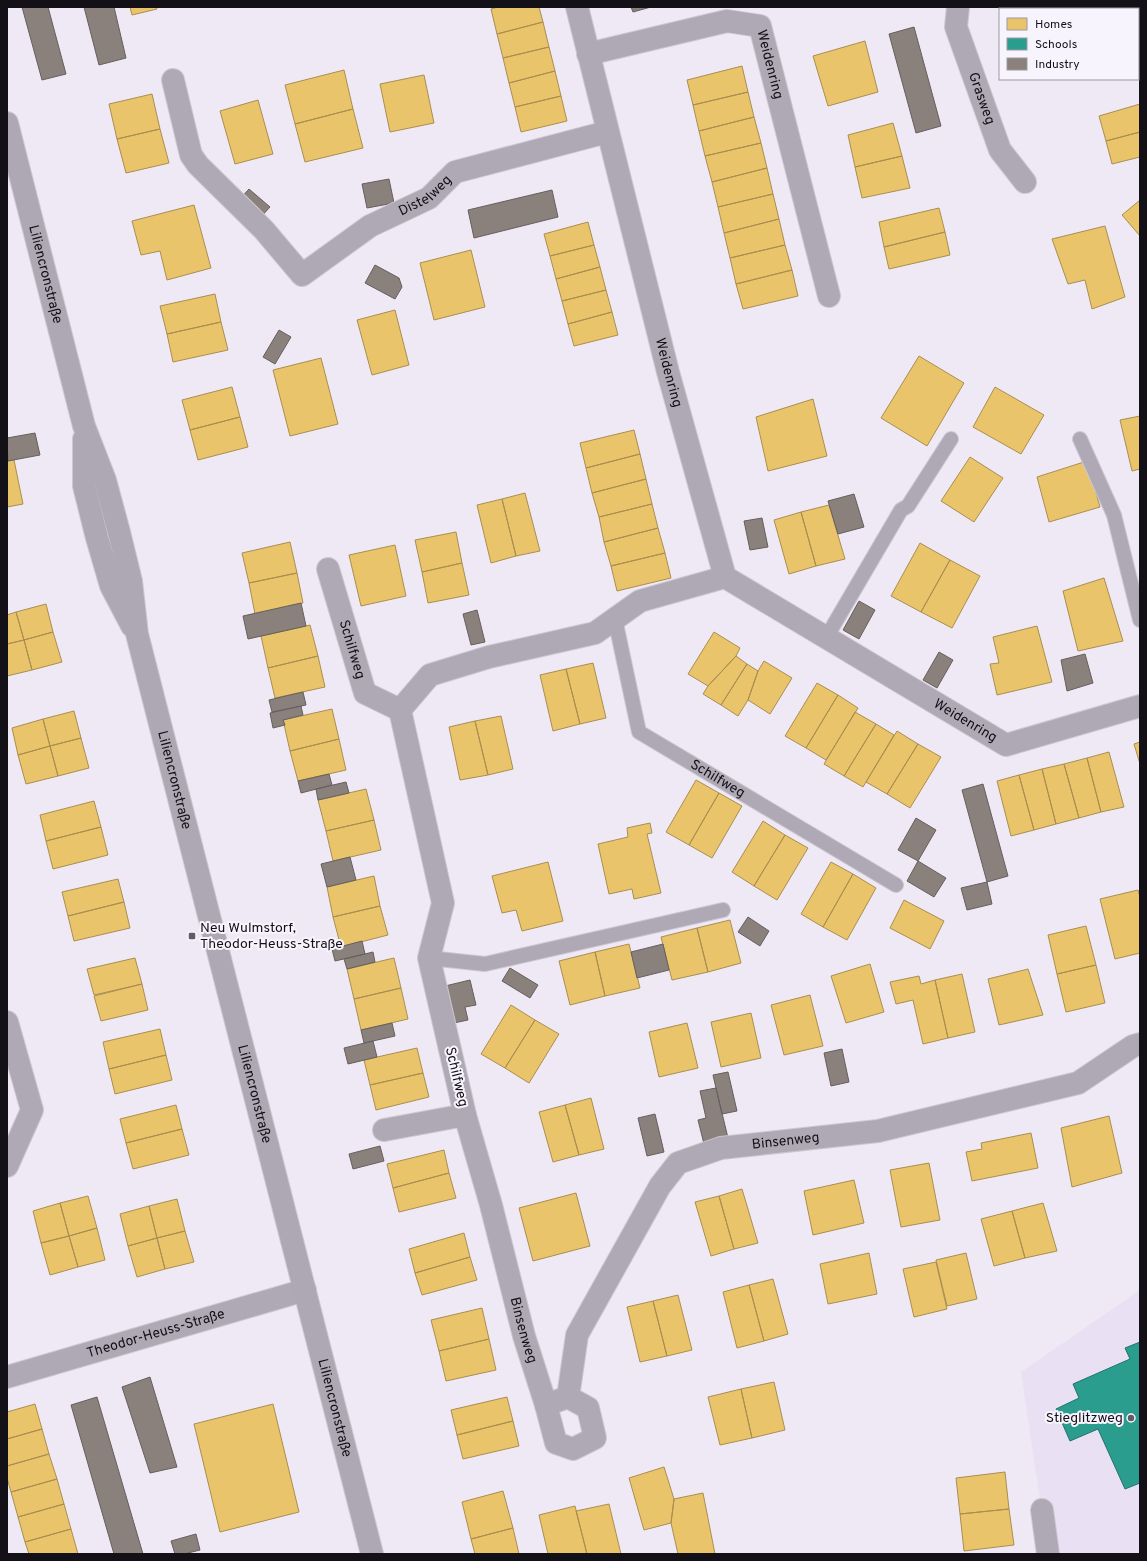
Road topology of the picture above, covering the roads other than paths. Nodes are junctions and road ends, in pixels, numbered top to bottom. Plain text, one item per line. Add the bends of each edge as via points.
1 (577, 7) edge
2 (958, 7) edge
3 (588, 54) junction
4 (173, 80) dead end
5 (7, 123) edge
6 (607, 132) junction
7 (1025, 182) dead end
8 (829, 296) dead end
9 (951, 439) dead end
10 (1080, 439) dead end
11 (328, 569) dead end
12 (725, 577) junction
13 (615, 619) junction
14 (1140, 620) edge
15 (826, 638) junction
16 (1140, 706) edge
17 (400, 710) junction
18 (896, 886) dead end
19 (723, 910) dead end
20 (428, 958) junction
21 (7, 1022) edge
22 (1140, 1044) edge
23 (465, 1115) junction
24 (384, 1130) dead end
25 (7, 1166) edge
26 (305, 1290) junction
27 (7, 1377) edge
28 (568, 1397) junction
29 (546, 1405) junction
30 (1042, 1510) dead end
31 (372, 1554) edge
32 (1048, 1554) edge

1 - 3 street, Weidenring
2 - 7 street, Grasweg via 956,27 1000,150
3 - 6 street, Weidenring
3 - 8 street, Weidenring via 727,21 760,26
4 - 6 street, Distelweg via 191,155 264,230 302,275 370,226 429,198 455,172
5 - 26 street, Liliencronstraße via 84,426 84,486 95,531 111,586 137,634
6 - 12 street, Weidenring via 668,372
9 - 15 lane via 908,506 901,510
10 - 14 lane via 1114,515
11 - 17 street, Schilfweg via 365,692
12 - 13 street via 640,601
12 - 15 street, Weidenring
13 - 17 street via 595,632 489,656 430,675
13 - 18 lane, Schilfweg via 639,732
15 - 16 street, Weidenring via 1006,745
17 - 20 street, Schilfweg via 443,903
19 - 20 lane via 485,964
20 - 23 street, Schilfweg
21 - 25 street via 32,1110
22 - 28 street, Binsenweg via 1133,1046 1078,1083 878,1131 721,1148 678,1163 660,1186 577,1335
23 - 24 street, Schilfweg
23 - 29 street, Binsenweg via 524,1336
26 - 27 street, Theodor-Heuss-Straße
26 - 31 street, Liliencronstraße
28 - 29 street
28 - 29 street, Binsenweg via 588,1408 595,1438 573,1449 556,1443
30 - 32 street

